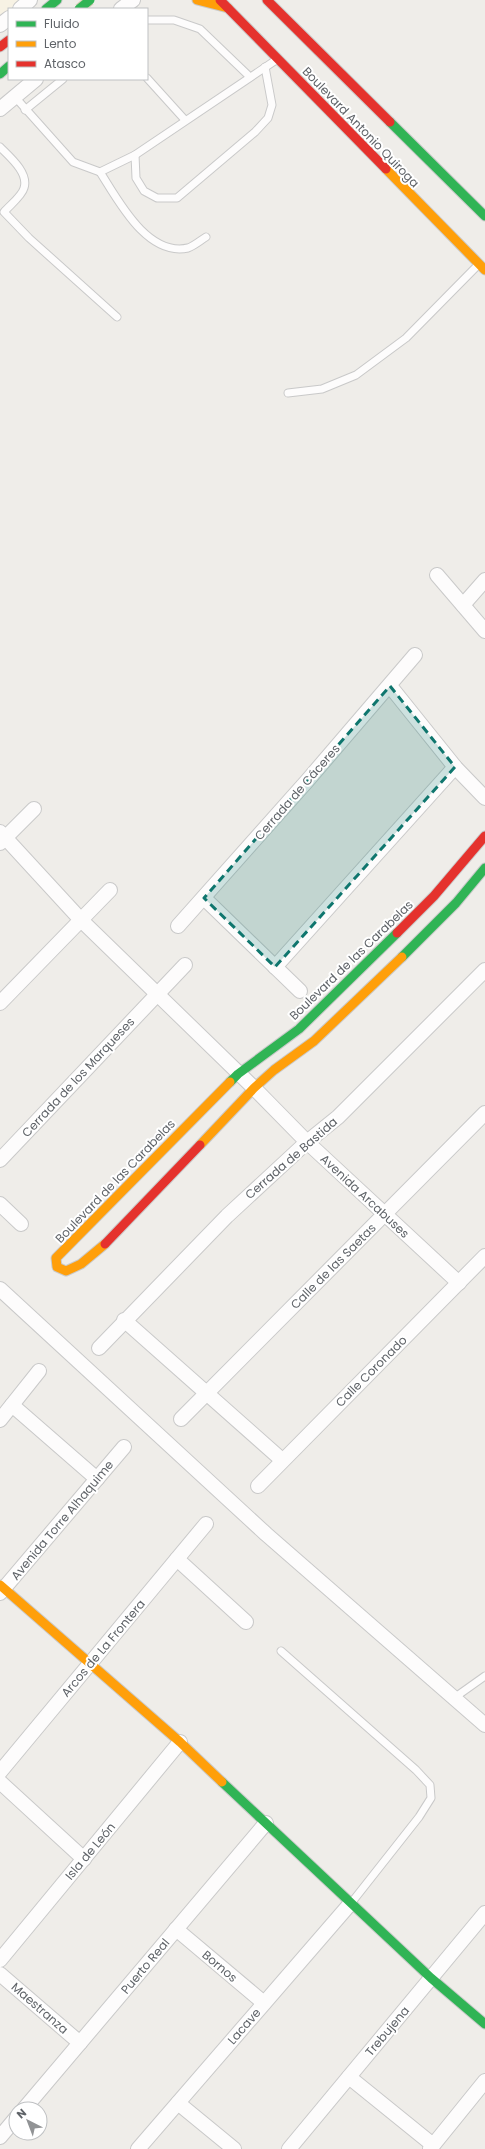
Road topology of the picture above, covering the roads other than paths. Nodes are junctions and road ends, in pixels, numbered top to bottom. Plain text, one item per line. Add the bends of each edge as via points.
1 (30, 0) edge
2 (57, 0) edge
3 (90, 0) edge
4 (133, 0) edge
5 (197, 0) edge
6 (220, 0) edge
7 (267, 0) edge
8 (21, 8) edge
9 (47, 8) edge
10 (80, 8) edge
11 (122, 8) edge
12 (228, 8) junction
13 (8, 19) edge
14 (148, 20) edge
15 (0, 25) edge
16 (8, 41) edge
17 (0, 47) edge
18 (278, 59) junction
19 (8, 67) edge
20 (265, 67) junction
21 (0, 74) edge
22 (250, 77) junction
23 (148, 79) edge
24 (35, 80) edge
25 (62, 80) edge
26 (15, 97) junction
27 (0, 109) edge
28 (25, 110) junction
29 (185, 120) junction
30 (0, 147) edge
31 (135, 155) junction
32 (100, 172) junction
33 (2, 213) edge
34 (485, 216) edge
35 (206, 237) dead end
36 (482, 267) edge
37 (117, 317) dead end
38 (288, 393) dead end
39 (437, 575) dead end
40 (485, 580) edge
41 (462, 605) junction
42 (485, 631) edge
43 (415, 655) dead end
44 (390, 686) junction
45 (456, 767) junction
46 (485, 798) edge
47 (34, 810) dead end
48 (485, 836) edge
49 (2, 838) edge
50 (485, 868) edge
51 (110, 890) dead end
52 (204, 898) junction
53 (81, 920) junction
54 (178, 926) dead end
55 (185, 965) dead end
56 (275, 967) junction
57 (485, 970) edge
58 (300, 991) dead end
59 (156, 993) junction
60 (0, 1003) edge
61 (238, 1074) junction
62 (254, 1088) junction
63 (485, 1113) edge
64 (306, 1142) junction
65 (0, 1160) edge
66 (0, 1204) edge
67 (385, 1214) junction
68 (21, 1224) dead end
69 (485, 1256) edge
70 (459, 1283) junction
71 (0, 1289) edge
72 (124, 1320) junction
73 (99, 1348) dead end
74 (40, 1371) dead end
75 (206, 1393) junction
76 (12, 1405) junction
77 (182, 1419) dead end
78 (0, 1420) edge
79 (124, 1447) dead end
80 (282, 1460) junction
81 (97, 1479) junction
82 (258, 1486) dead end
83 (206, 1524) dead end
84 (177, 1559) junction
85 (1, 1588) edge
86 (246, 1622) dead end
87 (281, 1651) dead end
88 (90, 1663) junction
89 (485, 1676) edge
90 (454, 1698) junction
91 (485, 1725) edge
92 (180, 1742) junction
93 (0, 1772) edge
94 (0, 1782) edge
95 (266, 1823) junction
96 (84, 1859) junction
97 (350, 1904) junction
98 (485, 1913) edge
99 (176, 1929) junction
100 (0, 1960) edge
101 (0, 1974) edge
102 (431, 1978) junction
103 (264, 2003) junction
104 (485, 2024) edge
105 (80, 2042) junction
106 (349, 2077) junction
107 (485, 2081) edge
108 (31, 2101) edge
109 (178, 2103) junction
110 (8, 2128) edge
111 (0, 2137) edge
112 (432, 2147) edge
113 (138, 2149) edge
114 (234, 2149) edge
115 (289, 2149) edge

1 - 8 street
2 - 9 street
3 - 10 street, bridge
4 - 11 street
5 - 12 street
6 - 12 street, Boulevard Antonio Quiroga
7 - 34 street, Boulevard Antonio Quiroga
12 - 18 street, Boulevard Antonio Quiroga
13 - 15 street
14 - 22 lane via 174,20 200,29
16 - 17 street
18 - 20 lane
18 - 36 street, Boulevard Antonio Quiroga
19 - 21 street
20 - 22 lane
20 - 31 lane via 272,105 268,118 177,198 157,198 144,191 136,178
22 - 29 lane
23 - 29 lane
24 - 26 street
25 - 28 lane
26 - 27 street
26 - 28 lane
28 - 32 lane via 73,162
29 - 31 lane
30 - 33 lane via 20,170 25,180 24,190
31 - 32 lane
32 - 35 lane via 126,213 148,237 166,247 188,248
33 - 37 lane
36 - 38 lane via 406,338 356,375 322,389
39 - 41 street
40 - 41 street
41 - 42 street
43 - 44 street, Cerrada de Cáceres
44 - 45 street
44 - 52 street, Cerrada de Cáceres
45 - 46 street
45 - 56 street
47 - 49 street
48 - 61 street, Boulevard de las Carabelas via 434,896 332,998
49 - 53 street
50 - 62 street, Boulevard de las Carabelas via 456,903 376,983 314,1041
51 - 53 street
52 - 54 street, Cerrada de Cáceres
52 - 56 street
53 - 59 street
53 - 60 street
55 - 59 street, Cerrada de los Marqueses
56 - 58 street
57 - 64 street, Cerrada de Bastida via 338,1117
59 - 61 street
59 - 65 street, Cerrada de los Marqueses
61 - 62 street, Avenida Arcabuses
61 - 62 street, Boulevard de las Carabelas via 56,1258 57,1267 66,1271 81,1264 98,1250
62 - 64 street, Avenida Arcabuses
63 - 67 street, Calle de las Saetas
64 - 67 street, Avenida Arcabuses
64 - 72 street, Cerrada de Bastida via 227,1216
66 - 68 street
67 - 70 street, Avenida Arcabuses
67 - 75 street, Calle de las Saetas
69 - 70 street, Calle Coronado
70 - 80 street, Calle Coronado
71 - 90 street via 266,1534
72 - 73 street, Cerrada de Bastida
72 - 75 street
74 - 76 street
75 - 77 street, Calle de las Saetas
75 - 80 street
76 - 78 street
76 - 81 street
79 - 81 street, Avenida Torre Alhaquime
80 - 82 street, Calle Coronado
81 - 85 street, Avenida Torre Alhaquime
83 - 84 street, Arcos de La Frontera
84 - 86 street
84 - 88 street, Arcos de La Frontera
85 - 88 street
87 - 97 lane via 430,1785 431,1798 419,1816
88 - 92 street
88 - 93 street, Arcos de La Frontera
89 - 90 lane
90 - 91 street
92 - 95 street
92 - 96 street, Isla de León
94 - 96 street
95 - 97 street
95 - 99 street, Puerto Real
96 - 100 street, Isla de León
97 - 102 street
97 - 103 street, Lacave
98 - 102 street, Trebujena
99 - 103 street, Bornos
99 - 105 street, Puerto Real
101 - 105 street, Maestranza
102 - 104 street
102 - 106 street, Trebujena
103 - 109 street, Lacave
105 - 108 street, Puerto Real
106 - 112 street
106 - 115 street, Trebujena
107 - 112 street
109 - 113 street, Lacave
109 - 114 street
110 - 111 street

